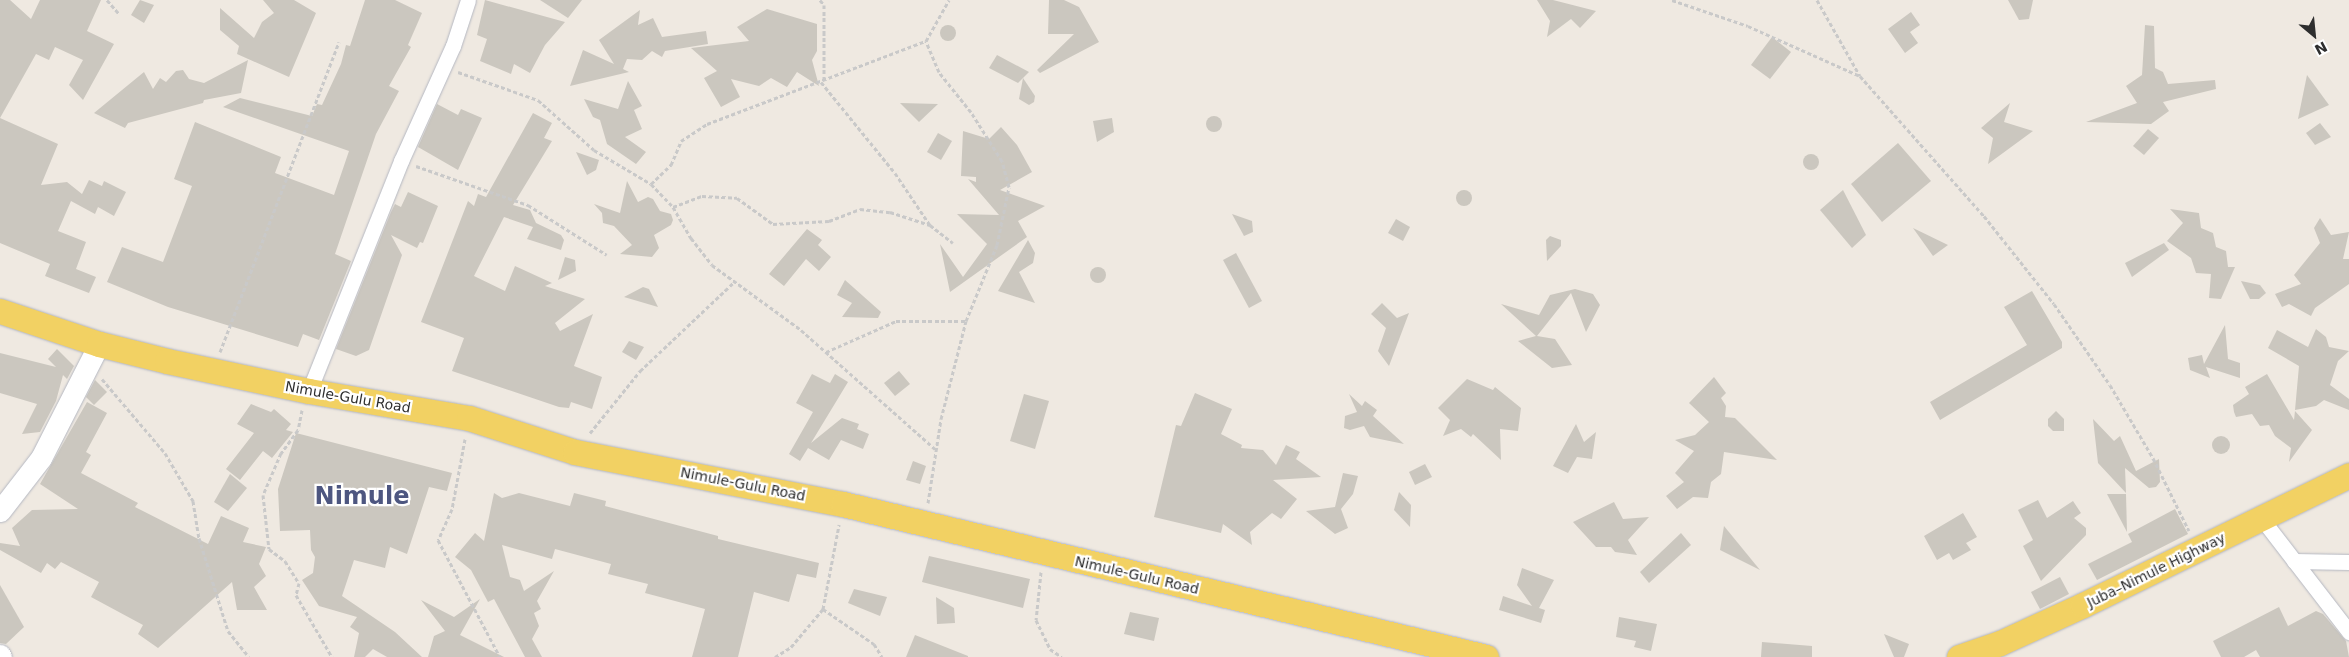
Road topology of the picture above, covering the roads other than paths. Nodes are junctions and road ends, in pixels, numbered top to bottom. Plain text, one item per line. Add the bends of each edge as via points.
1 (468, 0) edge
2 (0, 311) edge
3 (94, 354) junction
4 (306, 390) junction
5 (2349, 476) edge
6 (0, 511) edge
7 (2262, 519) junction
8 (2294, 561) junction
9 (2349, 562) edge
10 (2349, 632) edge
11 (1486, 657) edge
12 (1959, 657) edge

1 - 4 street via 445,68 401,161
2 - 3 main road, Nimule-Gulu Road
3 - 4 main road, Nimule-Gulu Road via 213,371
3 - 6 street via 41,458
4 - 11 main road, Nimule-Gulu Road via 469,418 575,452 843,504
5 - 7 main road, Juba–Nimule Highway
7 - 8 street
7 - 12 main road, Juba–Nimule Highway via 2000,643
8 - 9 street
8 - 10 street

